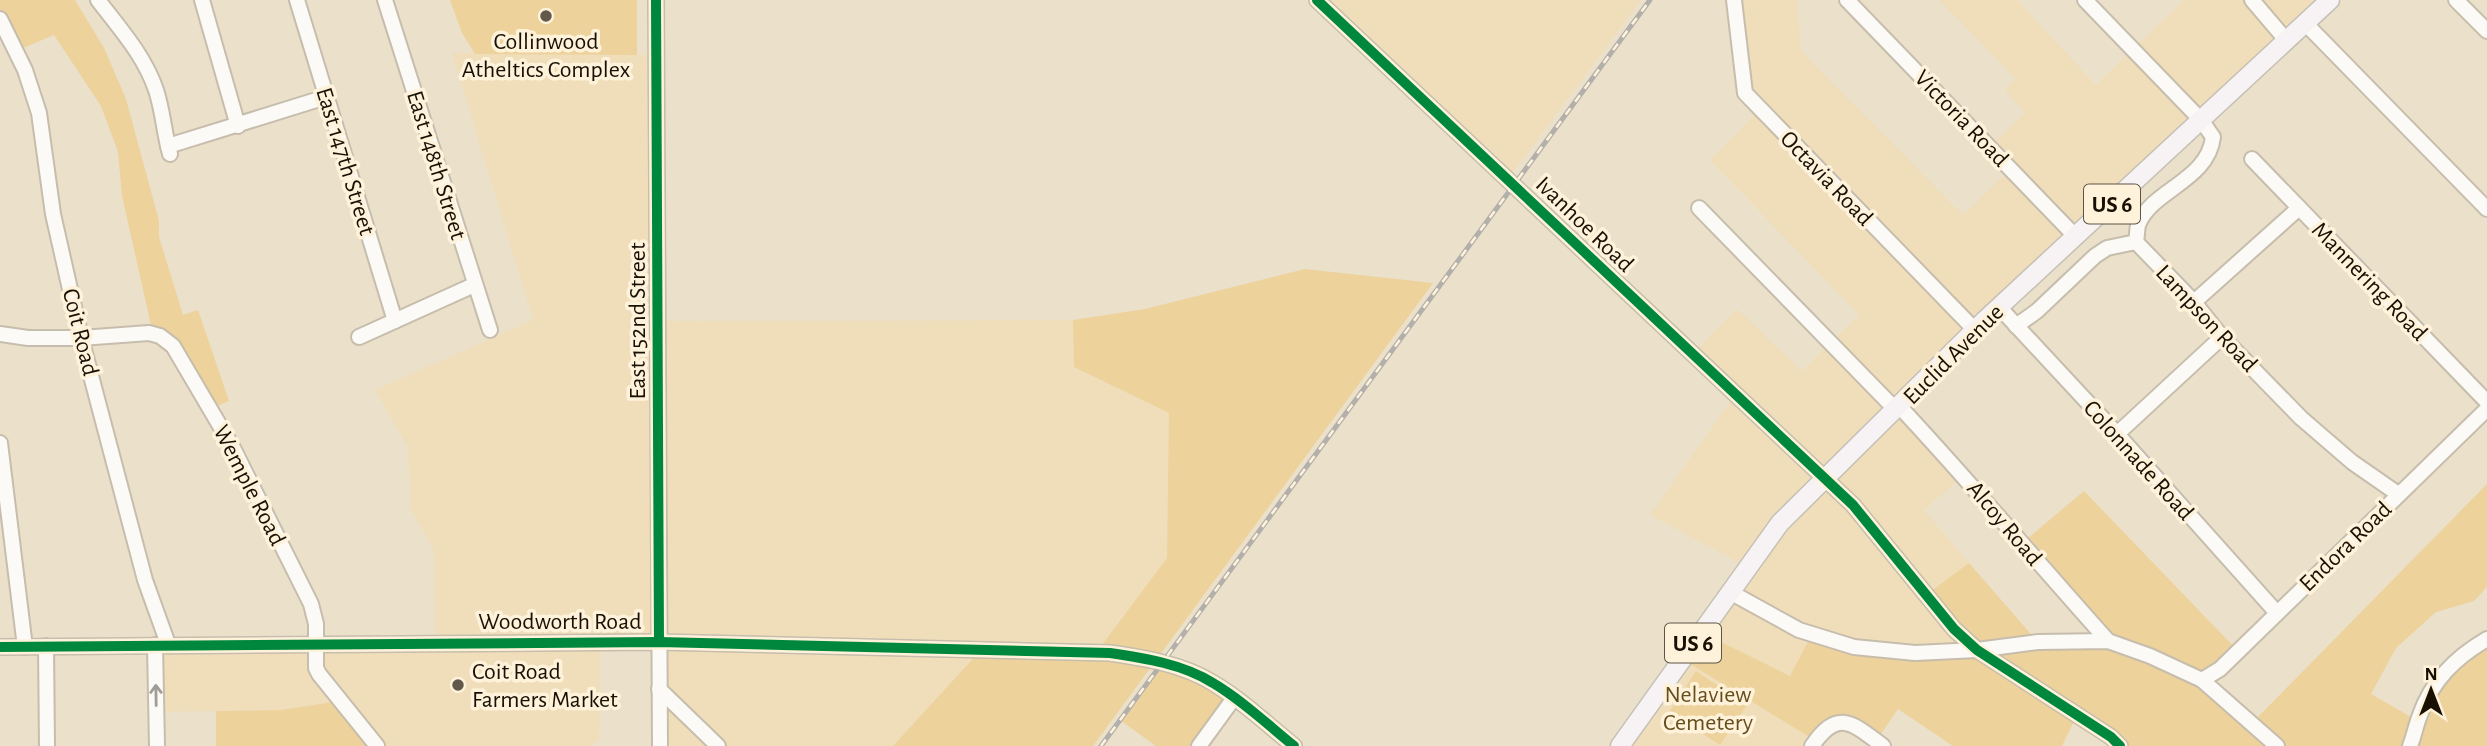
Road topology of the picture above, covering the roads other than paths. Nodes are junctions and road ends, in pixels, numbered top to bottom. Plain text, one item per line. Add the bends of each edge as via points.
1 (98, 0) edge
2 (202, 0) edge
3 (297, 0) edge
4 (385, 0) edge
5 (656, 0) edge
6 (1317, 0) edge
7 (1734, 0) edge
8 (1847, 0) edge
9 (2085, 0) edge
10 (2252, 0) edge
11 (2330, 0) edge
12 (2456, 0) edge
13 (0, 19) edge
14 (2305, 23) junction
15 (2487, 31) edge
16 (2286, 40) junction
17 (326, 97) junction
18 (2201, 120) junction
19 (238, 126) junction
20 (2252, 159) dead end
21 (1699, 208) dead end
22 (2299, 208) junction
23 (2487, 209) edge
24 (2076, 237) junction
25 (2136, 242) junction
26 (474, 285) junction
27 (2194, 302) junction
28 (1999, 307) junction
29 (396, 321) junction
30 (2016, 326) junction
31 (490, 330) dead end
32 (1975, 330) junction
33 (0, 334) edge
34 (359, 337) dead end
35 (2222, 337) junction
36 (81, 338) junction
37 (2487, 402) edge
38 (1898, 409) junction
39 (2487, 410) edge
40 (2117, 434) junction
41 (0, 443) edge
42 (1824, 478) junction
43 (2398, 494) junction
44 (1730, 592) junction
45 (2277, 613) junction
46 (2487, 639) edge
47 (2108, 641) junction
48 (659, 642) junction
49 (315, 644) junction
50 (162, 645) junction
51 (46, 646) junction
52 (0, 647) edge
53 (25, 647) junction
54 (1977, 650) junction
55 (2202, 680) junction
56 (659, 689) junction
57 (1234, 698) junction
58 (47, 746) edge
59 (157, 746) edge
60 (377, 746) edge
61 (660, 746) edge
62 (718, 746) edge
63 (1199, 746) edge
64 (1294, 746) edge
65 (1620, 746) edge
66 (1812, 746) edge
67 (1883, 746) edge
68 (2120, 746) edge
69 (2277, 746) edge
70 (2410, 746) edge

1 - 19 street via 148,68 169,150
2 - 19 street
3 - 17 street, East 147th Street
4 - 26 street, East 148th Street
5 - 48 street, East 152nd Street
6 - 42 street, Ivanhoe Road
7 - 32 street, Octavia Road via 1745,93
8 - 24 street, Victoria Road
9 - 18 street
10 - 16 street
11 - 14 main road, Euclid Avenue / US 6
12 - 15 street
13 - 36 street, Coit Road via 25,70 39,113 54,214
14 - 16 main road, Euclid Avenue / US 6
14 - 23 street
16 - 18 main road, Euclid Avenue / US 6
17 - 19 street
17 - 29 street, East 147th Street
18 - 24 main road, Euclid Avenue / US 6
18 - 25 street, Lampson Road via 2213,137 2211,152 2147,211 2138,225
20 - 22 street, Mannering Road
21 - 38 street, Alcoy Road
22 - 27 street
22 - 37 street, Mannering Road
24 - 28 main road, Euclid Avenue / US 6
25 - 27 street, Lampson Road
25 - 30 street via 2107,248 2095,256 2045,305
26 - 29 street
26 - 31 street, East 148th Street
27 - 35 street, Lampson Road
28 - 30 street, Colonnade Road
28 - 32 main road, Euclid Avenue / US 6
29 - 34 street
30 - 40 street, Colonnade Road
32 - 38 main road, Euclid Avenue / US 6
33 - 36 street
35 - 40 street
35 - 43 street, Lampson Road via 2311,427
36 - 49 street, Wemple Road via 149,333 173,346 233,448 310,604
36 - 50 street, Coit Road
38 - 42 main road, Euclid Avenue / US 6
38 - 47 street, Alcoy Road via 1964,475
39 - 43 street, Endora Road
40 - 45 street, Colonnade Road
41 - 53 street
42 - 44 main road, Euclid Avenue / US 6 via 1780,523
42 - 54 street, Ivanhoe Road via 1853,505 1954,629
43 - 45 street, Endora Road
44 - 54 street via 1799,631 1854,647 1914,653
44 - 65 main road, Euclid Avenue / US 6
45 - 55 street, Endora Road via 2220,669
46 - 70 street via 2441,674
47 - 54 street via 2038,642
47 - 55 street
48 - 49 street, Woodworth Road
48 - 56 street, East 152nd Street
48 - 57 street, Woodworth Road via 1110,653 1200,676
49 - 50 street, Woodworth Road
49 - 60 street, Wemple Road via 319,674
50 - 51 street, Woodworth Road
59 -> 50 street, Coit Road
51 - 53 street, Woodworth Road
51 - 58 street
52 - 53 street, Woodworth Road
54 - 68 street, Ivanhoe Road
55 - 69 street
56 - 61 street, East 152nd Street
56 - 62 street
57 - 63 street
57 - 64 street, Woodworth Road
66 - 67 street via 1824,729 1841,723 1859,728

